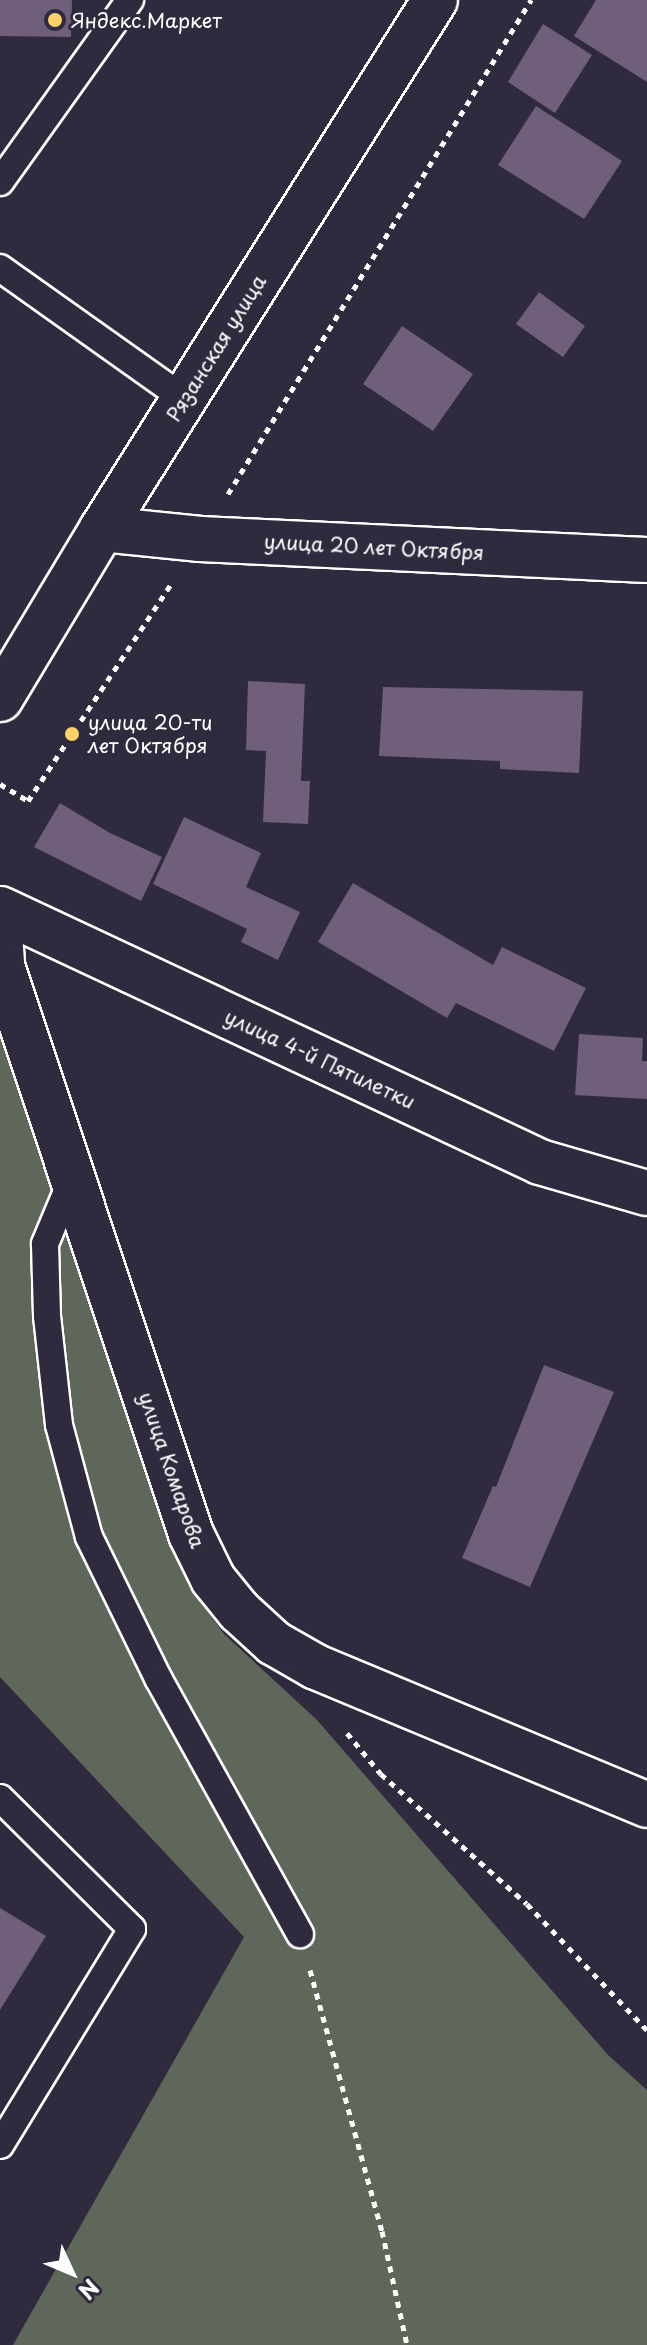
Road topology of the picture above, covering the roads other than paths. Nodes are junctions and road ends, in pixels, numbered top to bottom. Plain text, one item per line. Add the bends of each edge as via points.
1 (130, 0) edge
2 (435, 0) edge
3 (0, 182) edge
4 (0, 268) edge
5 (184, 399) junction
6 (102, 529) junction
7 (647, 560) edge
8 (0, 699) edge
9 (0, 909) edge
10 (0, 934) edge
11 (73, 1177) junction
12 (647, 1193) edge
13 (0, 1798) edge
14 (647, 1805) edge
15 (300, 1934) road end
16 (0, 2145) edge

1 - 3 lane
2 - 5 street, Рязанская улица
4 - 5 lane
5 - 6 street, Рязанская улица
6 - 7 street, улица 20 лет Октября via 200,539
6 - 8 street, Рязанская улица
9 - 12 street, улица 4-й Пятилетки via 540,1162
10 - 11 street, улица Комарова via 2,966
11 - 14 street, улица Комарова via 191,1534 213,1579 239,1611 274,1643 316,1667
11 - 15 lane via 45,1244 47,1316 59,1425 89,1537 158,1678
13 - 16 lane via 132,1929

